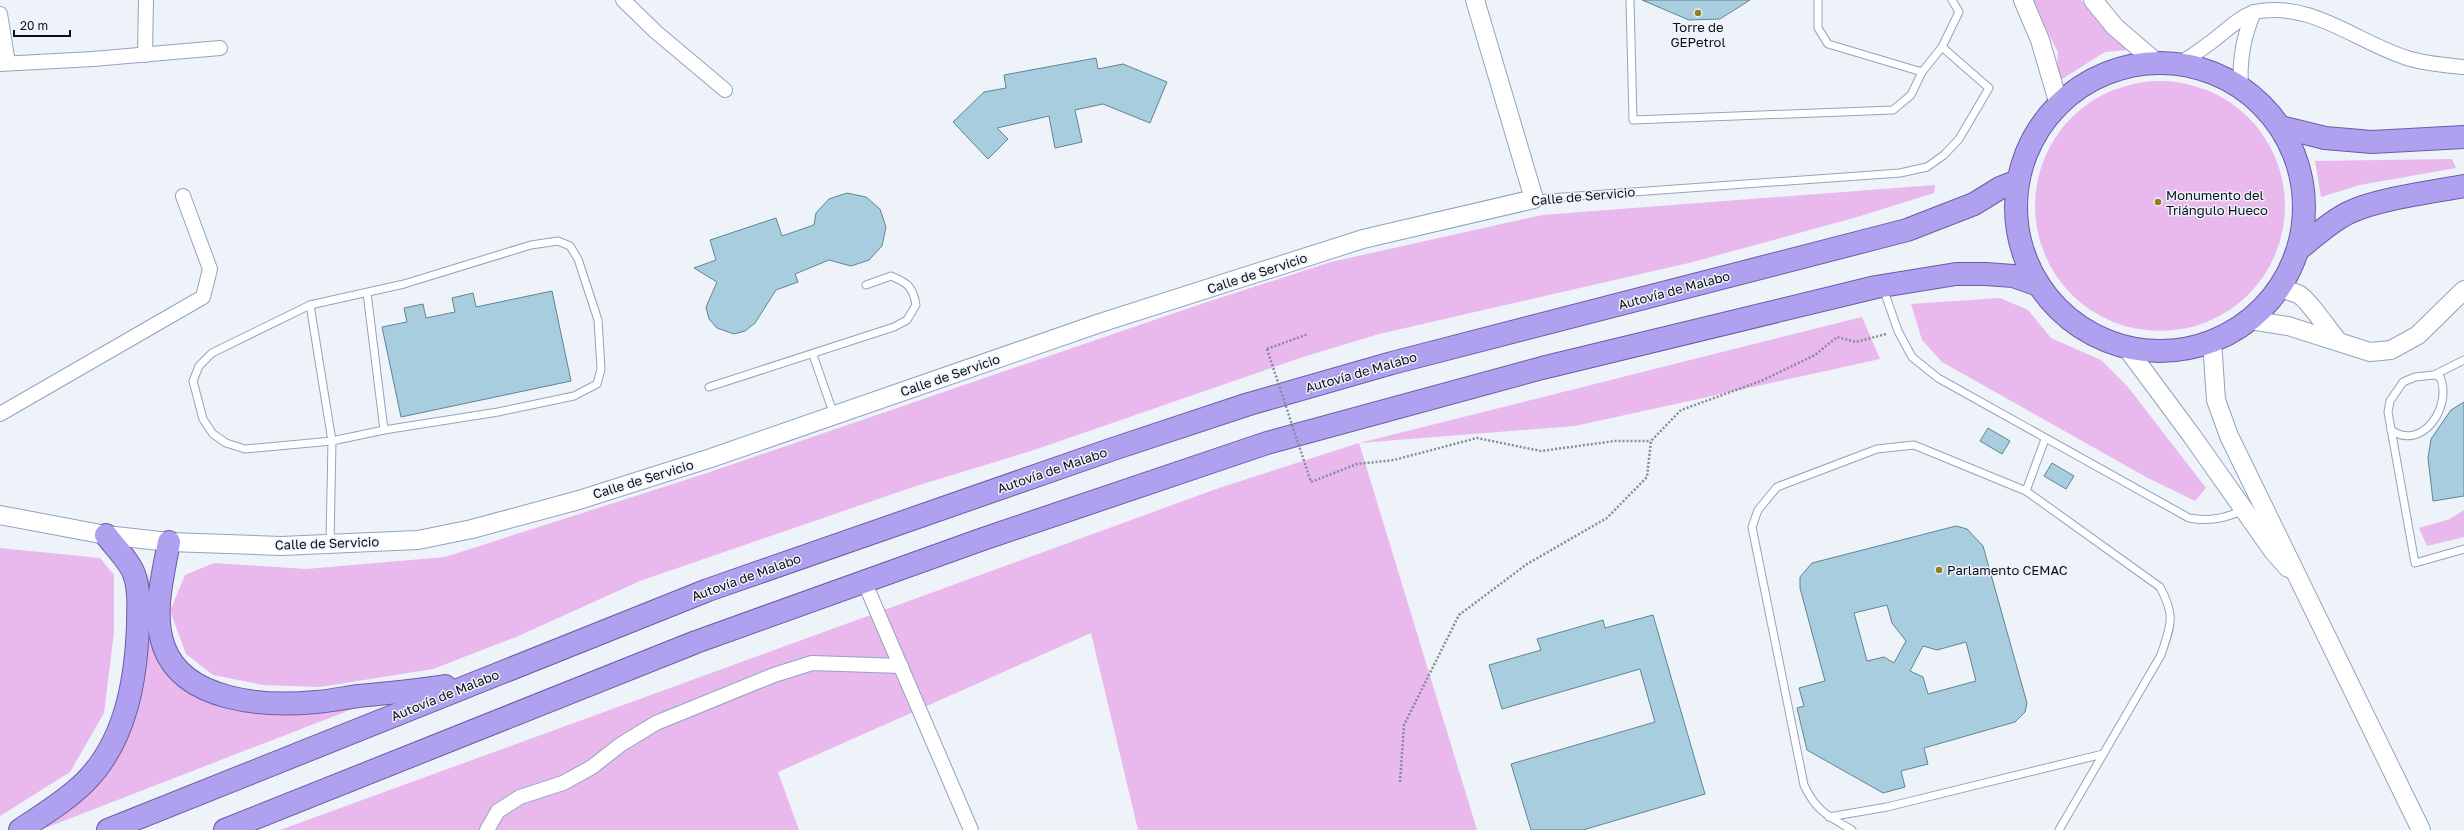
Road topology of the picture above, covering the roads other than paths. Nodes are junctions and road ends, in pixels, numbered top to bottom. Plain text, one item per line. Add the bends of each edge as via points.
1 (146, 0) edge
2 (623, 0) edge
3 (1475, 0) edge
4 (1630, 0) edge
5 (1818, 0) edge
6 (1952, 0) edge
7 (2023, 0) edge
8 (2093, 0) edge
9 (2254, 12) junction
10 (0, 14) edge
11 (1942, 47) junction
12 (220, 48) dead end
13 (145, 55) junction
14 (2157, 63) junction
15 (4, 64) edge
16 (2179, 64) junction
17 (2464, 67) edge
18 (1922, 72) junction
19 (2242, 87) junction
20 (725, 90) dead end
21 (2059, 105) junction
22 (2281, 127) junction
23 (2464, 136) edge
24 (2018, 181) junction
25 (2464, 186) edge
26 (183, 196) dead end
27 (1534, 198) junction
28 (2299, 248) junction
29 (866, 286) dead end
30 (1882, 286) junction
31 (2039, 286) junction
32 (2280, 288) junction
33 (2464, 290) edge
34 (367, 293) junction
35 (310, 306) junction
36 (2250, 320) junction
37 (2212, 341) junction
38 (2338, 341) junction
39 (2126, 347) junction
40 (813, 355) junction
41 (2464, 360) edge
42 (2434, 375) junction
43 (709, 387) dead end
44 (0, 414) edge
45 (834, 415) junction
46 (384, 430) junction
47 (2391, 430) junction
48 (2045, 439) junction
49 (332, 441) junction
50 (2026, 491) junction
51 (2253, 506) junction
52 (0, 516) edge
53 (106, 535) junction
54 (169, 542) junction
55 (330, 545) junction
56 (2464, 549) edge
57 (864, 581) junction
58 (901, 666) junction
59 (483, 680) junction
60 (2103, 754) junction
61 (1829, 816) junction
62 (229, 829) edge
63 (20, 830) edge
64 (108, 830) edge
65 (487, 830) edge
66 (971, 830) edge
67 (1852, 830) edge
68 (2059, 830) edge
69 (2421, 830) edge

1 - 13 street
2 - 20 street via 656,32
3 - 27 street
4 - 18 lane via 1634,120 1893,110 1911,94
5 - 18 lane via 1818,28 1828,44
6 - 11 lane via 1959,12
7 - 21 street via 2040,40
8 - 14 street via 2114,27
9 - 16 street via 2238,20
9 - 17 street via 2291,7 2313,11 2406,58
9 - 19 street via 2246,28 2240,56
10 - 15 street
11 - 18 lane
11 - 27 lane, Calle de Servicio via 1989,88 1959,139 1944,155 1927,167 1900,174
12 - 13 street
13 - 15 street
14 - 16 highway
14 - 21 highway via 2136,65 2108,74 2075,91
16 - 19 highway via 2208,71
19 - 22 highway via 2263,105
21 - 24 highway via 2033,140
22 - 23 highway via 2325,138 2372,142
22 - 28 highway via 2302,173 2305,198 2304,224
24 - 31 highway via 2016,210 2021,246
24 - 59 highway, Autovía de Malabo via 2000,188 1974,204 1907,230 1392,363 1234,409 708,590
25 - 28 highway via 2366,206 2349,212 2333,221
26 - 44 street via 210,269 203,297
27 - 45 street, Calle de Servicio via 1355,242 1100,322
28 - 32 highway
29 - 40 lane via 891,276 904,281 914,291 916,305 907,320 894,327
30 - 31 highway via 1956,274 2013,276
30 - 48 lane via 1898,331 1912,357 1938,378
30 - 57 highway via 1542,368 1267,443
31 - 39 highway via 2052,303 2085,330
32 - 36 highway
32 - 38 street via 2304,299
33 - 38 street via 2418,335 2391,350 2370,352
34 - 35 lane
34 - 46 lane
34 - 46 lane via 531,245 558,241 570,246 578,259 598,320 601,369 596,384 574,396 498,412
35 - 49 lane
35 - 49 lane via 212,353 199,366 193,381 203,418 213,434 226,443 245,449
36 - 37 highway
36 - 38 street via 2288,326
37 - 39 highway via 2169,350
37 - 51 street via 2218,408
39 - 51 street
40 - 43 lane
40 - 45 lane
41 - 42 lane
42 - 47 lane via 2415,377 2397,388 2388,412
42 - 47 lane via 2440,377 2444,393 2440,413 2433,423 2405,435
45 - 55 street, Calle de Servicio via 579,500 472,529 418,540
46 - 49 lane
47 - 56 lane via 2415,563
48 - 50 lane
48 - 51 lane via 2189,518 2223,519
49 - 55 lane
50 - 60 lane via 2160,587 2169,604 2171,623 2161,655
50 - 61 lane via 1914,445 1877,449 1777,487 1758,510 1752,528 1804,785 1812,802
51 - 69 street via 2273,551 2296,576
52 - 53 street, Calle de Servicio
53 - 54 street, Calle de Servicio
53 - 63 highway via 134,573 138,610 137,648 131,693 120,727 104,758 90,776 58,805
54 - 55 street, Calle de Servicio
54 - 59 highway via 162,581 159,623 164,648 178,670 199,687 224,697 266,703 314,702 399,693
57 - 58 street
57 - 62 highway via 696,642
58 - 65 street via 812,663 774,675 656,723 564,783 520,797 498,811
58 - 66 street
59 - 64 highway, Autovía de Malabo
60 - 61 lane via 1887,807
60 - 68 lane
61 - 67 lane

